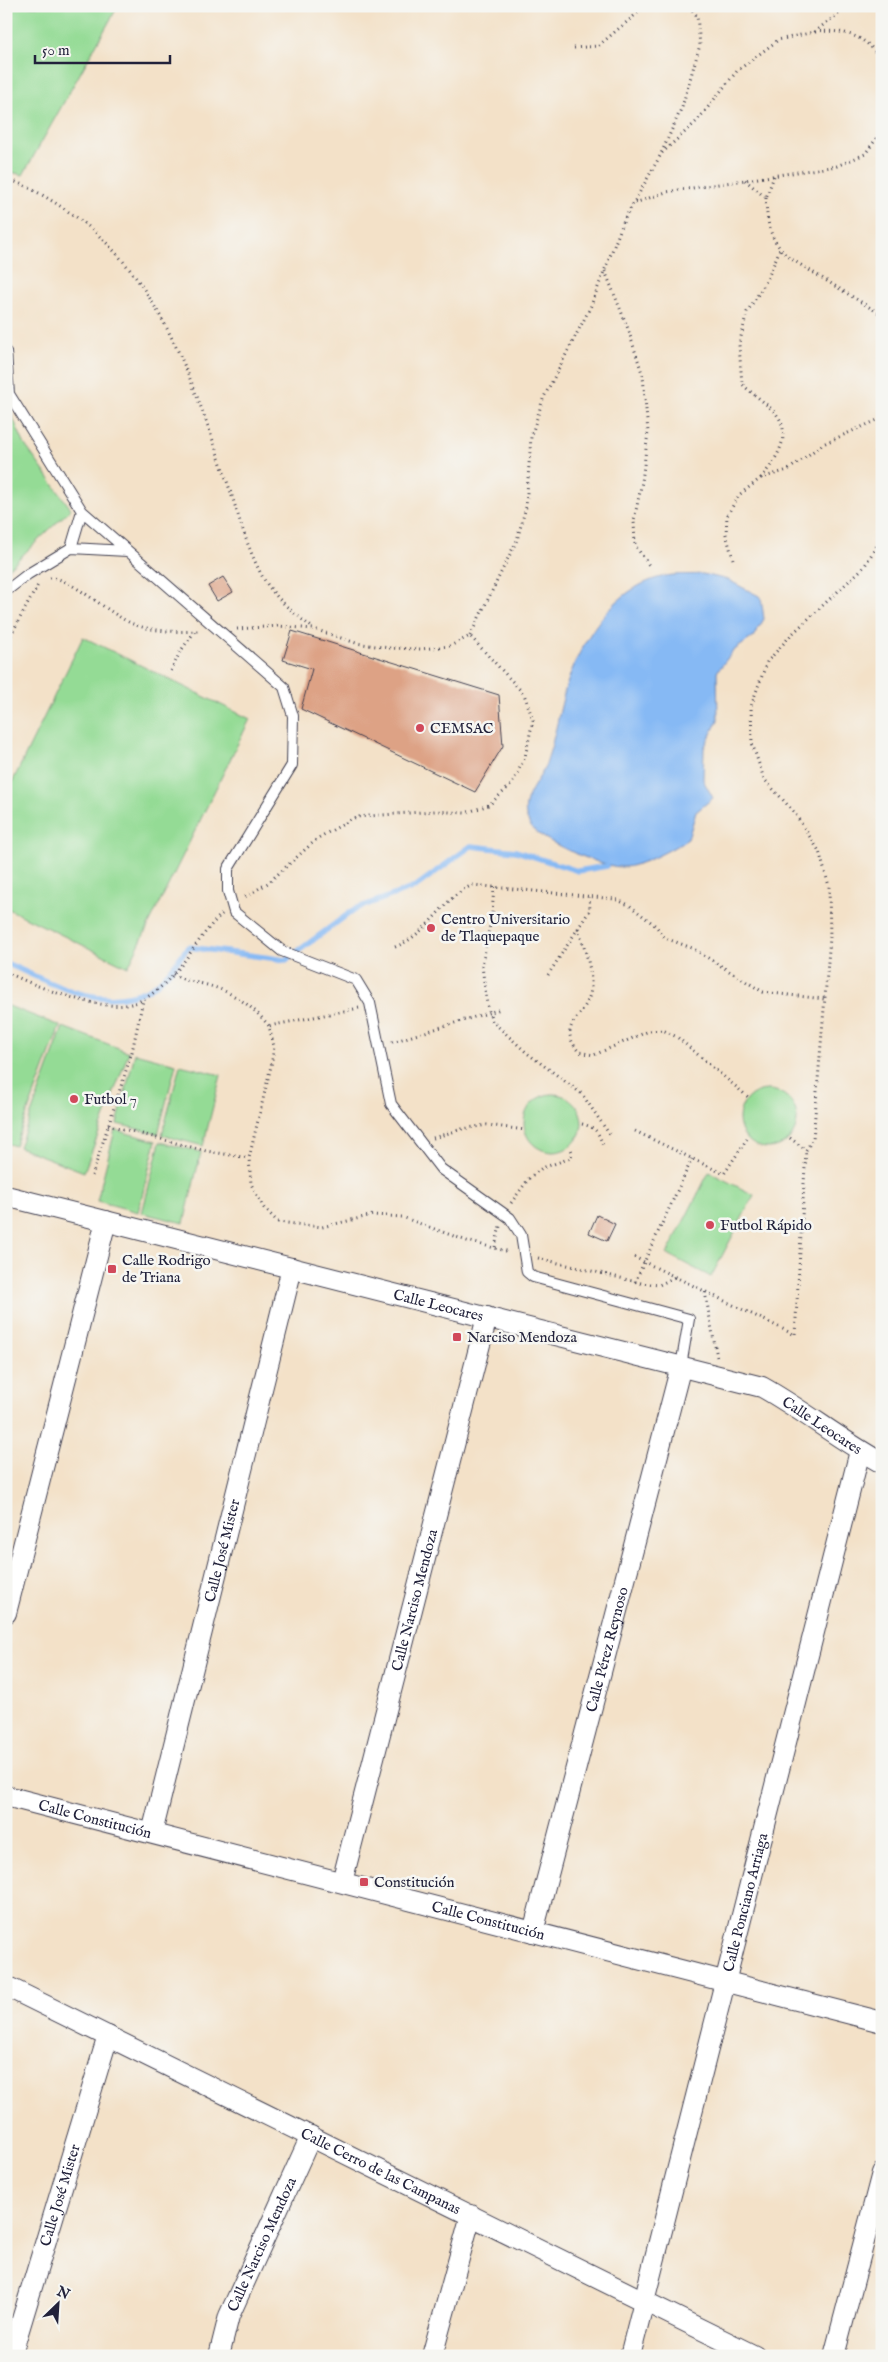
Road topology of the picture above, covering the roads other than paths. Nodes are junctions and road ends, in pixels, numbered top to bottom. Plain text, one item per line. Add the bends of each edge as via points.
1 (6, 352) edge
2 (82, 511) junction
3 (71, 548) junction
4 (128, 550) junction
5 (6, 591) edge
6 (6, 1196) edge
7 (106, 1221) junction
8 (292, 1268) junction
9 (487, 1318) junction
10 (681, 1366) junction
11 (860, 1451) junction
12 (882, 1463) edge
13 (6, 1612) edge
14 (6, 1796) edge
15 (152, 1833) junction
16 (342, 1882) junction
17 (533, 1932) junction
18 (725, 1982) junction
19 (6, 1986) edge
20 (882, 2022) edge
21 (108, 2036) junction
22 (310, 2136) junction
23 (882, 2174) edge
24 (471, 2215) junction
25 (643, 2301) junction
26 (11, 2356) edge
27 (220, 2356) edge
28 (432, 2356) edge
29 (630, 2356) edge
30 (755, 2356) edge
31 (834, 2356) edge

1 - 2 lane via 9,394
2 - 3 lane
2 - 4 lane
3 - 4 lane
3 - 5 lane
4 - 10 lane via 284,687 293,716 292,765 228,869 228,890 234,912 282,951 356,980 371,1006 391,1104 441,1168 510,1218 521,1235 527,1272 533,1277 689,1319
6 - 7 street, Calle Leocares
7 - 8 street, Calle Leocares
7 - 13 street
8 - 9 street, Calle Leocares
8 - 15 street, Calle José Mister
9 - 10 street, Calle Leocares
9 - 16 street, Calle Narciso Mendoza
10 - 11 street, Calle Leocares via 762,1387 795,1405
10 - 17 street, Calle Pérez Reynoso
11 - 12 street, Calle Leocares
11 - 18 street, Calle Ponciano Arriaga
14 - 15 street, Calle Constitución
15 - 16 street, Calle Constitución
16 - 17 street, Calle Constitución
17 - 18 street, Calle Constitución
18 - 20 street, Calle Constitución
18 - 25 street, Calle Ponciano Arriaga
19 - 21 street, Calle Cerro de las Campanas
21 - 22 street, Calle Cerro de las Campanas
21 - 26 street, Calle José Mister
22 - 24 street, Calle Cerro de las Campanas
22 - 27 street, Calle Narciso Mendoza via 229,2316
23 - 31 street
24 - 25 street, Calle Cerro de las Campanas
24 - 28 street
25 - 29 street, Calle Ponciano Arriaga
25 - 30 street, Calle Cerro de las Campanas

